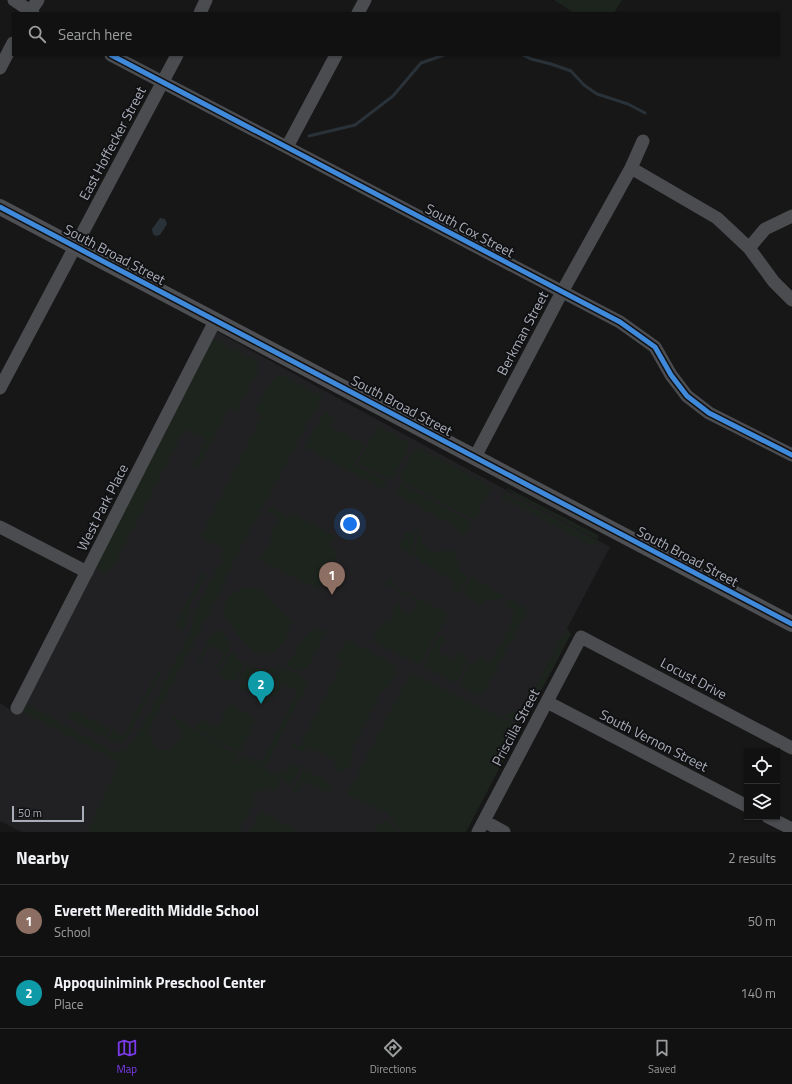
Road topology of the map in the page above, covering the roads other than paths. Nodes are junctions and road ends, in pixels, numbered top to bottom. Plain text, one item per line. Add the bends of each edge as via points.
1 (14, 0) edge
2 (38, 0) edge
3 (206, 0) edge
4 (365, 0) edge
5 (31, 12) edge
6 (200, 12) edge
7 (359, 12) edge
8 (12, 45) edge
9 (113, 56) edge
10 (176, 56) edge
11 (335, 56) edge
12 (0, 68) edge
13 (163, 82) junction
14 (643, 141) dead end
15 (287, 147) junction
16 (631, 168) junction
17 (0, 207) edge
18 (792, 216) edge
19 (75, 247) junction
20 (749, 248) junction
21 (562, 292) junction
22 (792, 300) edge
23 (214, 321) junction
24 (0, 388) edge
25 (792, 455) edge
26 (475, 457) junction
27 (0, 527) edge
28 (87, 572) junction
29 (792, 624) edge
30 (581, 637) joint
31 (547, 702) junction
32 (17, 708) dead end
33 (792, 748) edge
34 (744, 804) edge
35 (774, 820) edge
36 (481, 827) edge
37 (792, 829) edge
38 (504, 832) edge

1 - 5 street
2 - 5 street
3 - 6 street
4 - 7 street
8 - 12 street
9 - 13 street, South Cox Street
10 - 13 street, East Hoffecker Street
11 - 15 street
13 - 15 street, South Cox Street
13 - 19 street, East Hoffecker Street
14 - 16 street, Berkman Street
15 - 21 street, South Cox Street
16 - 20 street via 716,218
16 - 21 street, Berkman Street
17 - 19 main road, South Broad Street
18 - 20 street via 765,229
19 - 23 main road, South Broad Street
19 - 24 street, East Hoffecker Street
20 - 22 street via 774,282
21 - 25 street, South Cox Street via 620,322 655,347 687,396 709,413
21 - 26 street, Berkman Street
23 - 26 main road, South Broad Street
23 - 28 street, West Park Place
26 - 29 main road, South Broad Street
27 - 28 street
28 - 32 street, West Park Place
30 - 31 street, Priscilla Street
30 - 33 street, Locust Drive
31 - 34 street, South Vernon Street
31 - 36 street, Priscilla Street
35 - 37 street
36 - 38 street

